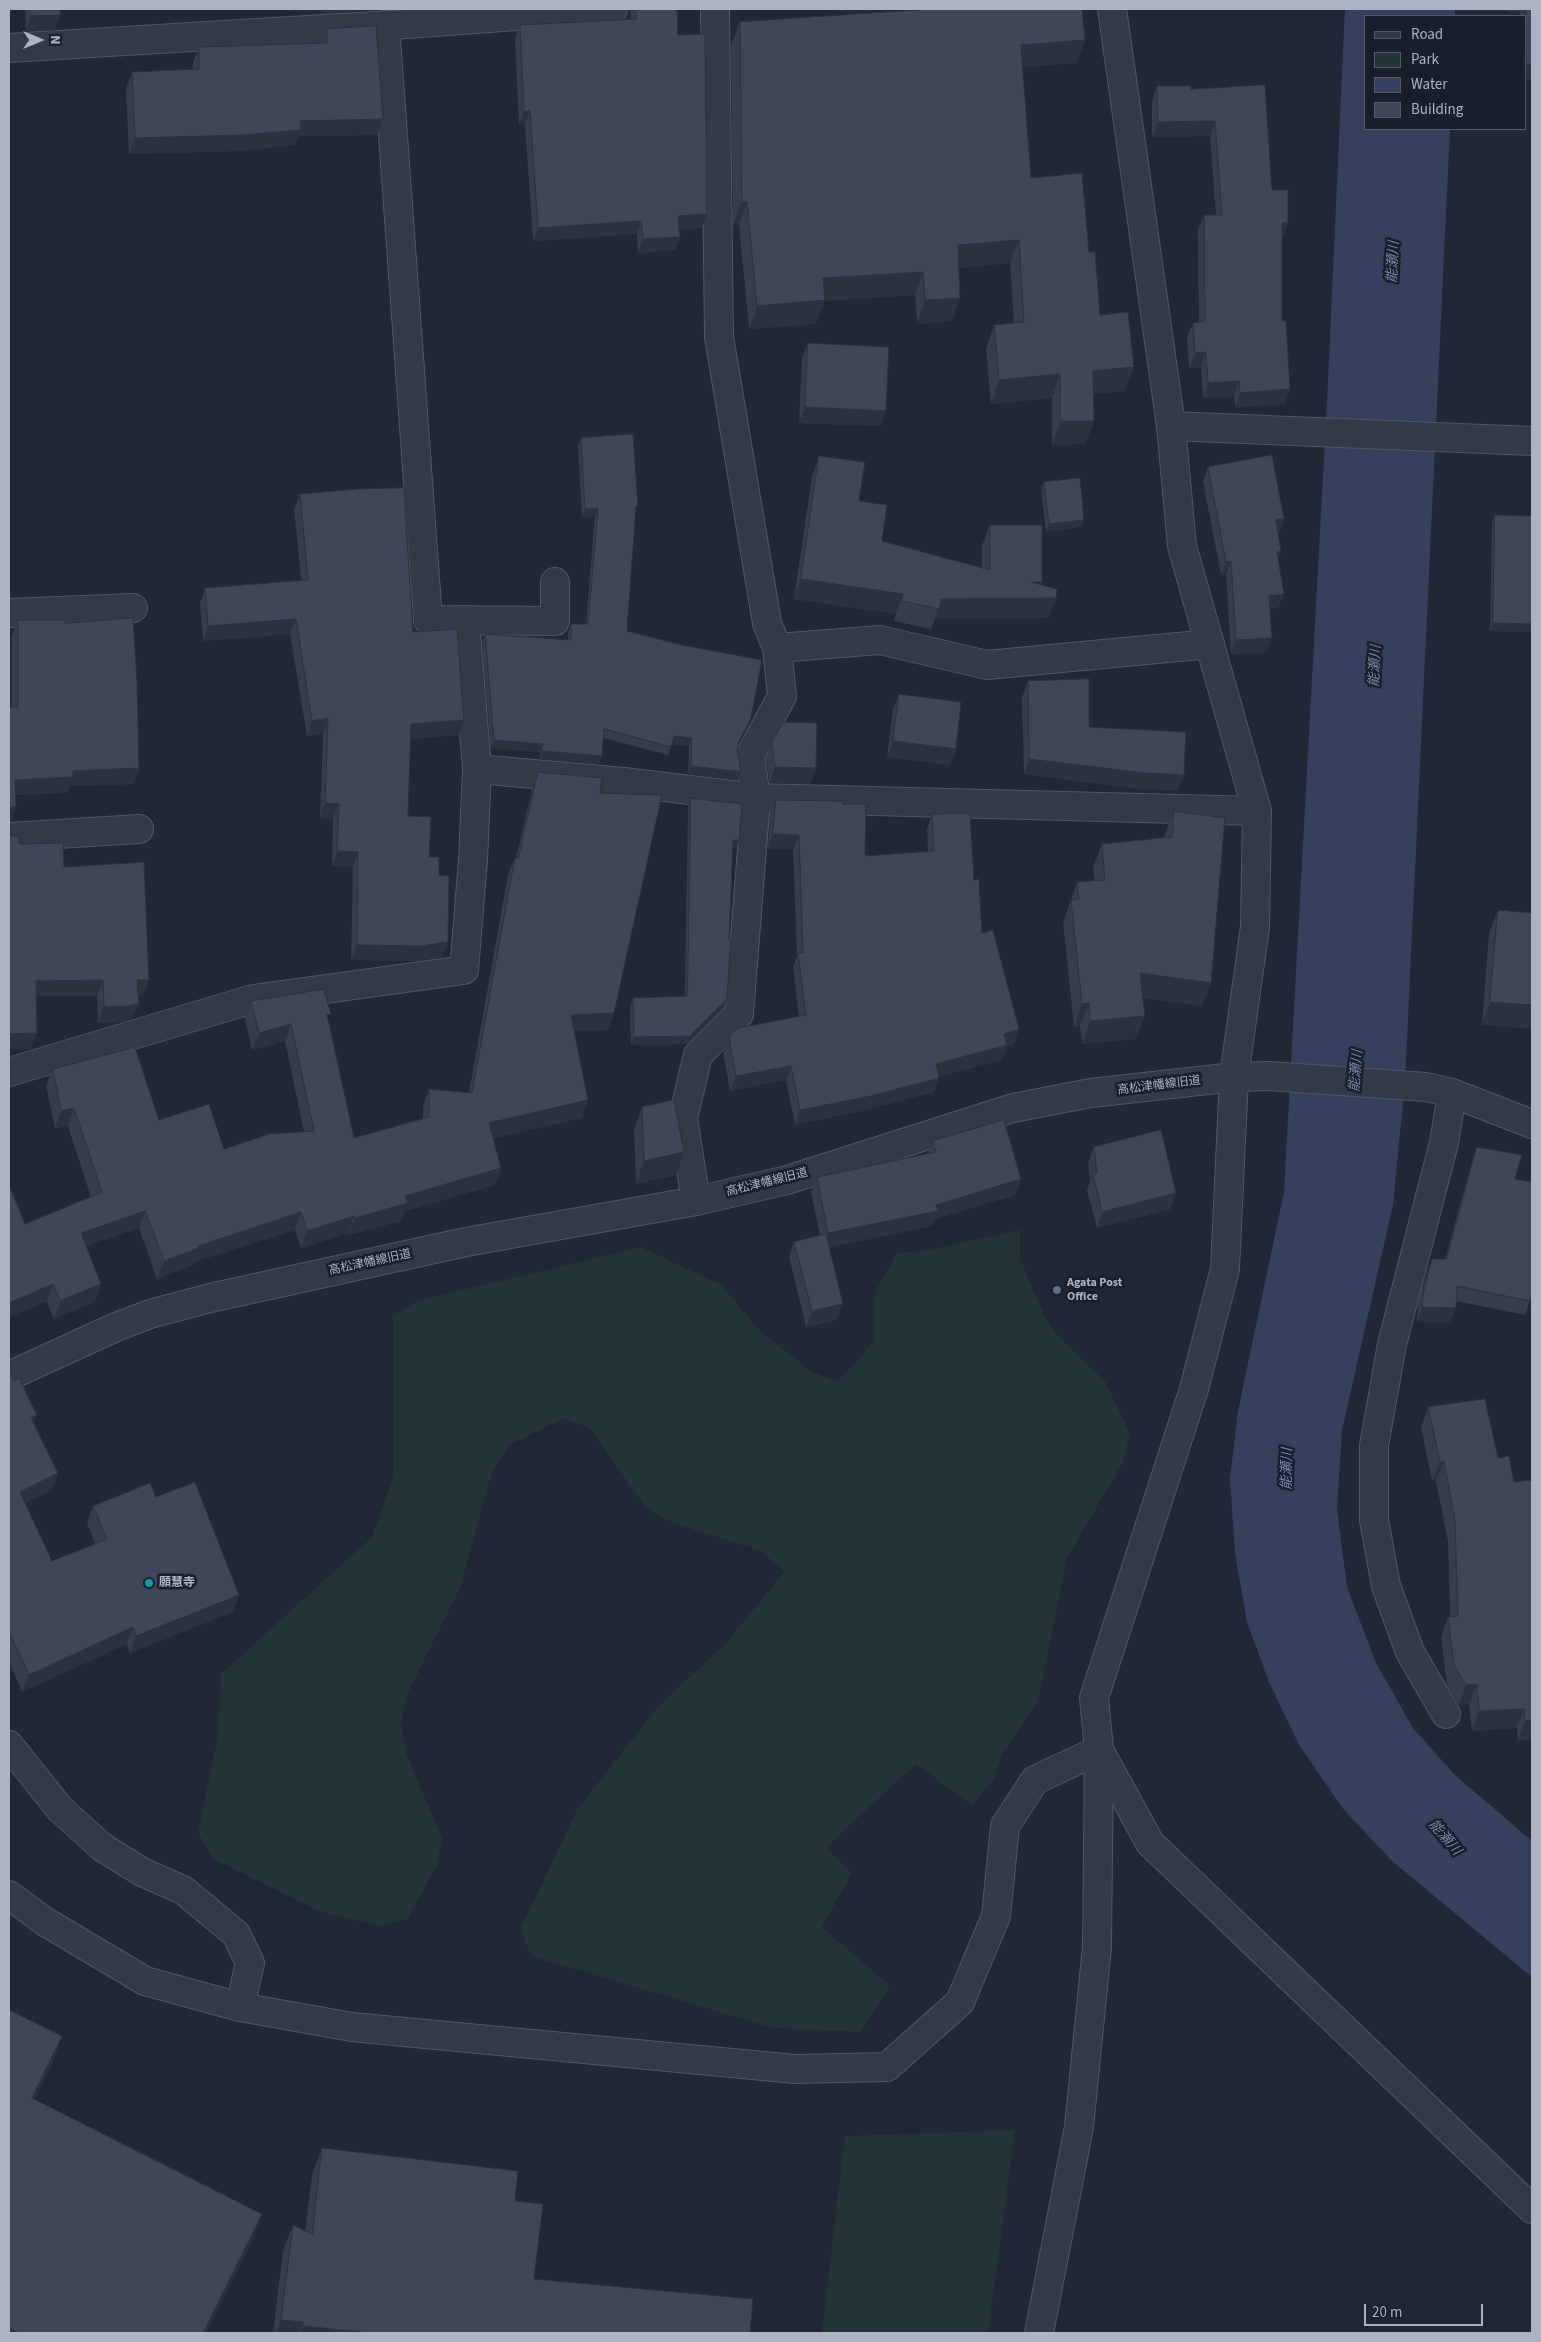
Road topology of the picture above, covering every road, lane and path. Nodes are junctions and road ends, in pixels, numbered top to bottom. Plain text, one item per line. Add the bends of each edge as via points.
1 (613, 9) edge
2 (715, 9) edge
3 (1112, 9) edge
4 (399, 20) edge
5 (9, 48) edge
6 (1171, 426) junction
7 (1532, 441) edge
8 (555, 582) dead end
9 (133, 608) dead end
10 (9, 613) edge
11 (465, 620) junction
12 (1210, 644) junction
13 (777, 648) junction
14 (477, 769) junction
15 (756, 798) junction
16 (1257, 811) junction
17 (140, 829) dead end
18 (9, 837) edge
19 (9, 1072) edge
20 (1234, 1077) junction
21 (1439, 1090) junction
22 (1532, 1124) edge
23 (696, 1201) junction
24 (9, 1376) edge
25 (1446, 1714) dead end
26 (9, 1746) edge
27 (1099, 1750) junction
28 (9, 1895) edge
29 (240, 2007) junction
30 (1532, 2209) edge
31 (1038, 2333) edge

1 - 4 street
2 - 13 street via 719,337 767,623
3 - 6 street
4 - 5 street
4 - 11 street via 428,620
6 - 7 street
6 - 12 street via 1182,546
8 - 11 street via 555,621
9 - 10 street
11 - 14 street
12 - 13 street via 987,665 880,640
12 - 16 street
13 - 15 street via 782,696 750,756
14 - 15 street
14 - 19 street via 464,970 253,999
15 - 16 street
15 - 23 street via 739,1014 698,1055 683,1118
16 - 20 street via 1255,927
17 - 18 street
20 - 21 street, 高松津幡線旧道 via 1268,1076
20 - 23 street, 高松津幡線旧道 via 1091,1093 1013,1108 787,1180
20 - 27 street via 1225,1268 1194,1389 1094,1698
21 - 22 street, 高松津幡線旧道
21 - 25 street via 1444,1143 1392,1344 1374,1446 1374,1520 1386,1586 1410,1652
23 - 24 street, 高松津幡線旧道 via 466,1242 210,1298 116,1326
26 - 29 street via 60,1809 102,1847 142,1872 183,1890 236,1934 250,1963
27 - 29 street via 1035,1780 1005,1826 996,1916 960,2002 887,2067 785,2068 352,2027
27 - 30 street via 1150,1843
27 - 31 street via 1097,1947 1083,2089 1079,2127
28 - 29 street via 44,1921 145,1981

